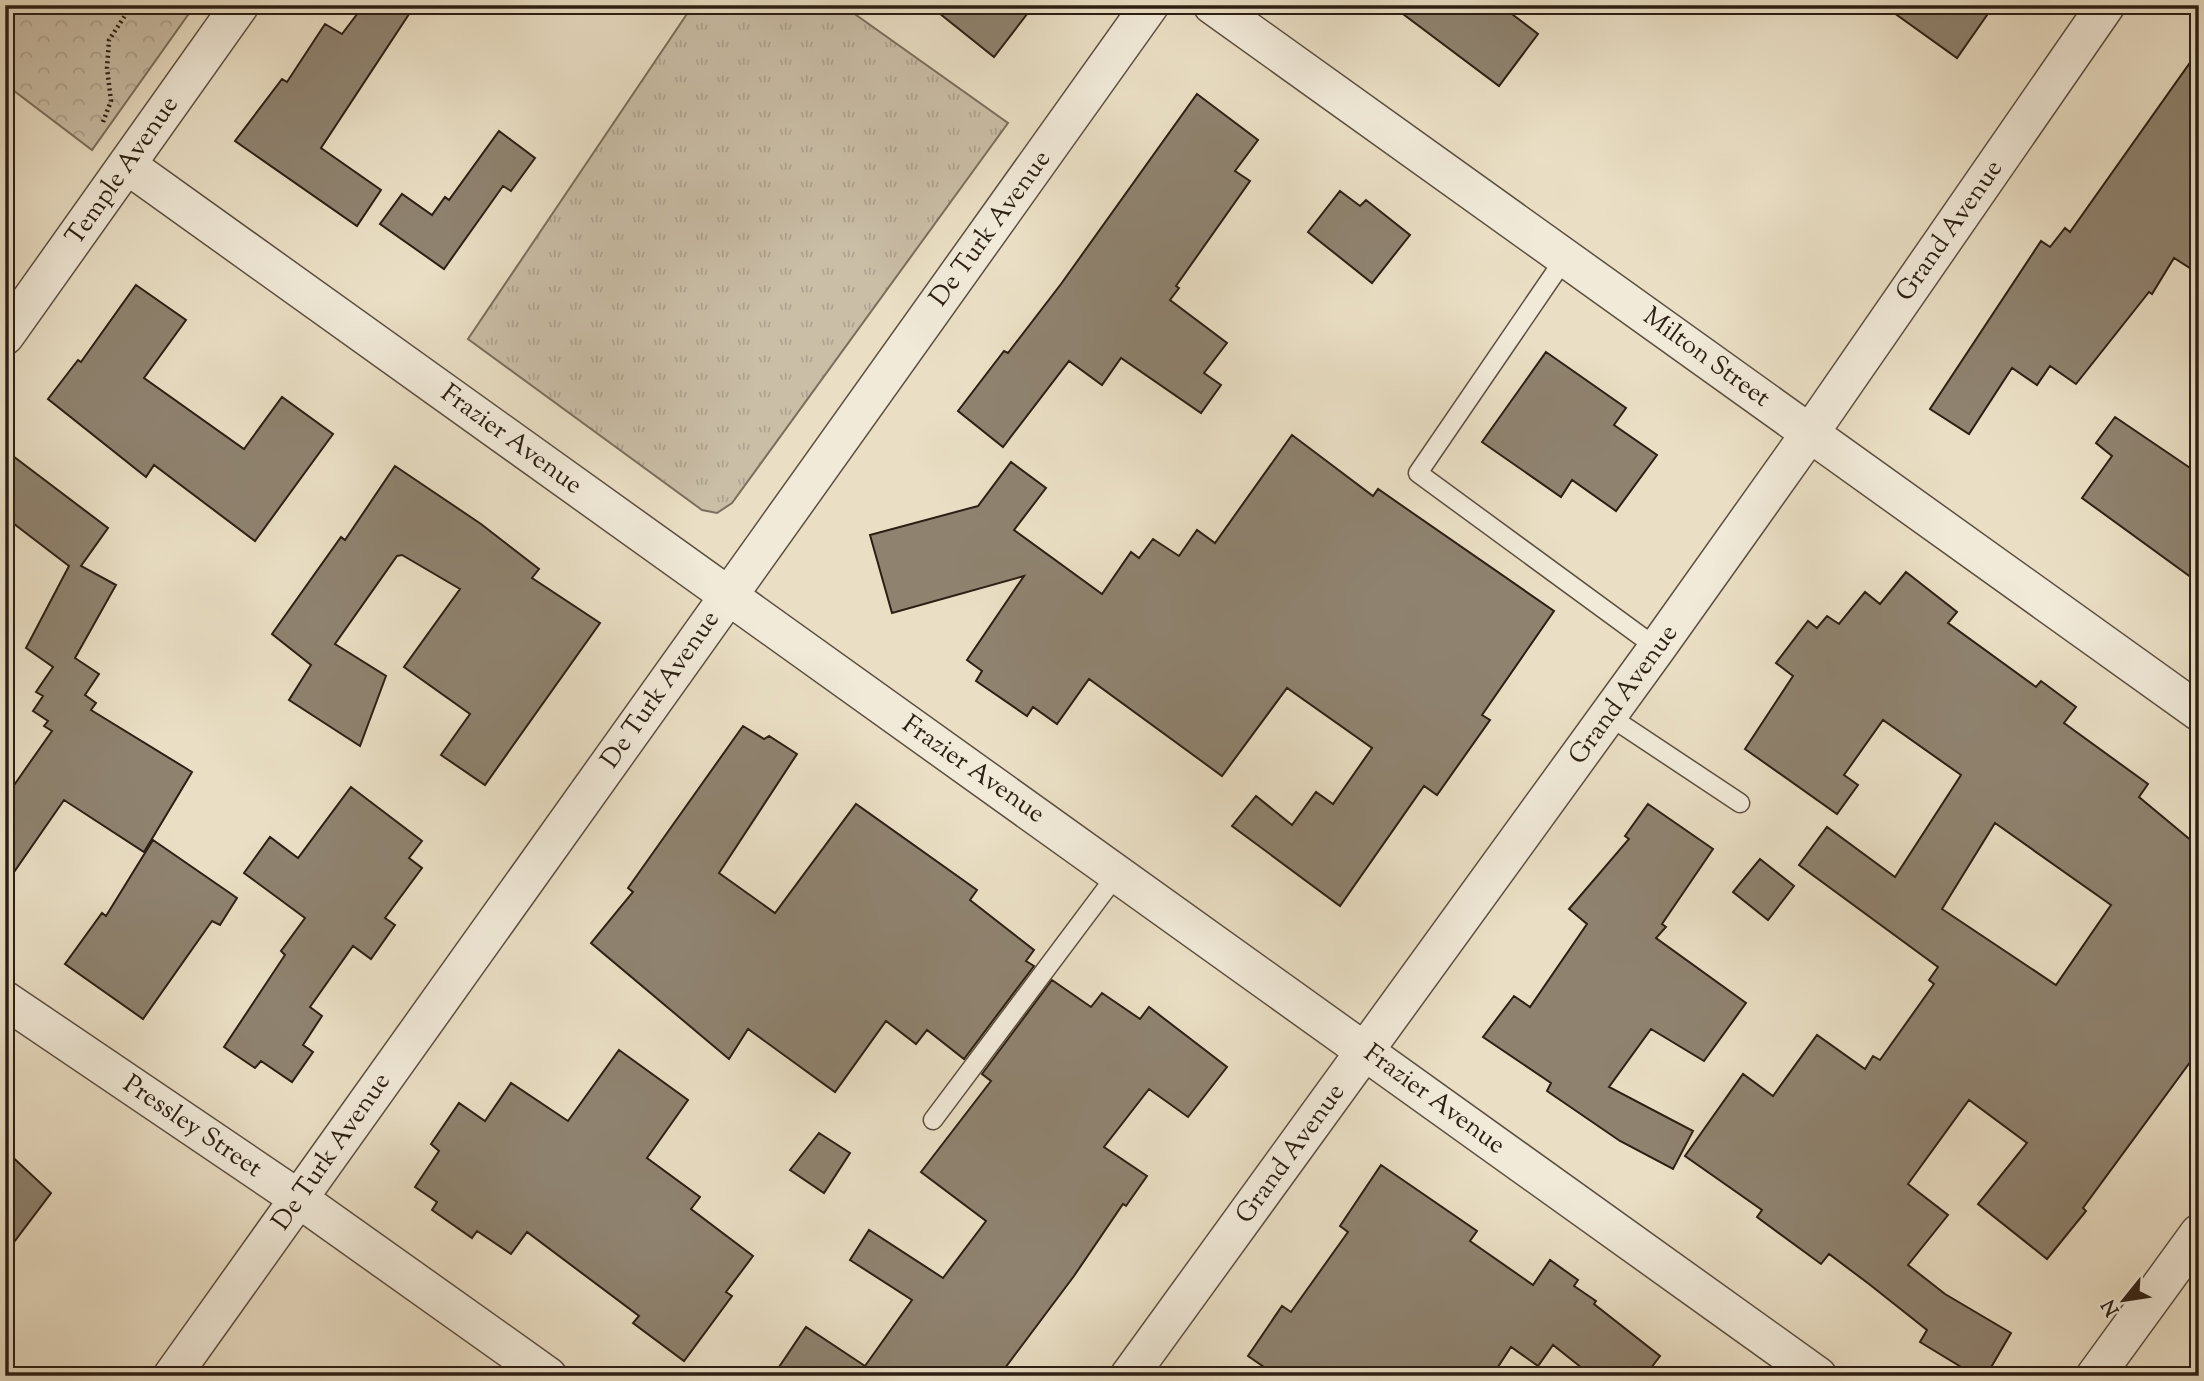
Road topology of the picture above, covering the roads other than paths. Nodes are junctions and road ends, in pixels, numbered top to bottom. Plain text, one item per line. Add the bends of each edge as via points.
1 (240, 5) edge
2 (1150, 5) edge
3 (1212, 5) edge
4 (2106, 5) edge
5 (127, 165) junction
6 (1565, 258) junction
7 (5, 336) edge
8 (1810, 433) junction
9 (728, 596) junction
10 (1657, 648) junction
11 (2199, 712) edge
12 (1609, 716) junction
13 (1740, 803) dead end
14 (1118, 873) junction
15 (5, 1000) edge
16 (1366, 1051) junction
17 (933, 1120) dead end
18 (299, 1199) junction
19 (2199, 1233) edge
20 (172, 1376) edge
21 (548, 1376) edge
22 (1129, 1376) edge
23 (1818, 1376) edge
24 (2095, 1376) edge

1 - 5 street, Temple Avenue
2 - 9 street, De Turk Avenue
3 - 6 street, Milton Street
4 - 8 street, Grand Avenue
5 - 7 street, Temple Avenue
5 - 9 street, Frazier Avenue
6 - 8 street, Milton Street
6 - 10 lane via 1418,472
8 - 10 street, Grand Avenue
8 - 11 street, Milton Street
9 - 14 street, Frazier Avenue
9 - 18 street, De Turk Avenue
10 - 12 street, Grand Avenue
12 - 13 lane
12 - 16 street, Grand Avenue
14 - 16 street, Frazier Avenue
14 - 17 lane
15 - 18 street, Pressley Street
16 - 22 street, Grand Avenue
16 - 23 street, Frazier Avenue
18 - 20 street, De Turk Avenue
18 - 21 street, Pressley Street
19 - 24 street

